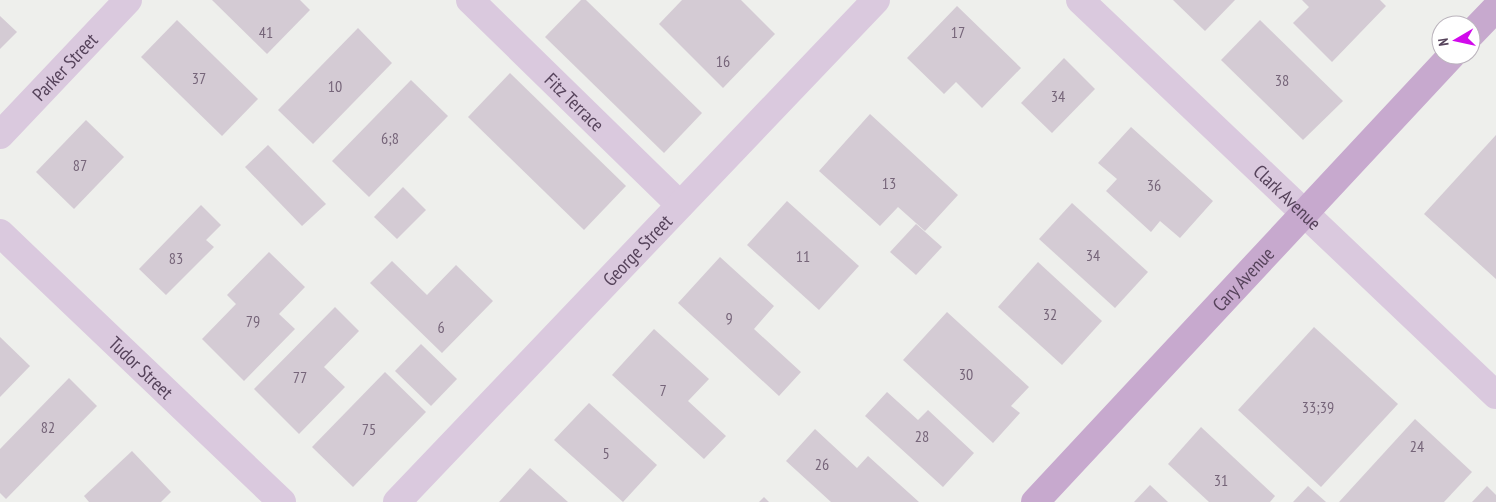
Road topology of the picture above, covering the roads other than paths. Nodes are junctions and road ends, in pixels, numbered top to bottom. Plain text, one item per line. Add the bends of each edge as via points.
1 (128, 0) edge
2 (470, 0) edge
3 (876, 0) edge
4 (1080, 0) edge
5 (1496, 8) edge
6 (1481, 24) edge
7 (1443, 65) edge
8 (0, 135) edge
9 (680, 205) junction
10 (1304, 213) junction
11 (0, 233) edge
12 (1496, 395) edge
13 (282, 502) edge
14 (397, 502) edge
15 (1035, 502) edge

1 - 8 street, Parker Street
2 - 9 street, Fitz Terrace
3 - 9 street, George Street
4 - 10 street, Clark Avenue
5 - 6 main road
7 - 10 main road, Cary Avenue
9 - 14 street, George Street
10 - 12 street, Clark Avenue
10 - 15 main road, Cary Avenue
11 - 13 street, Tudor Street

